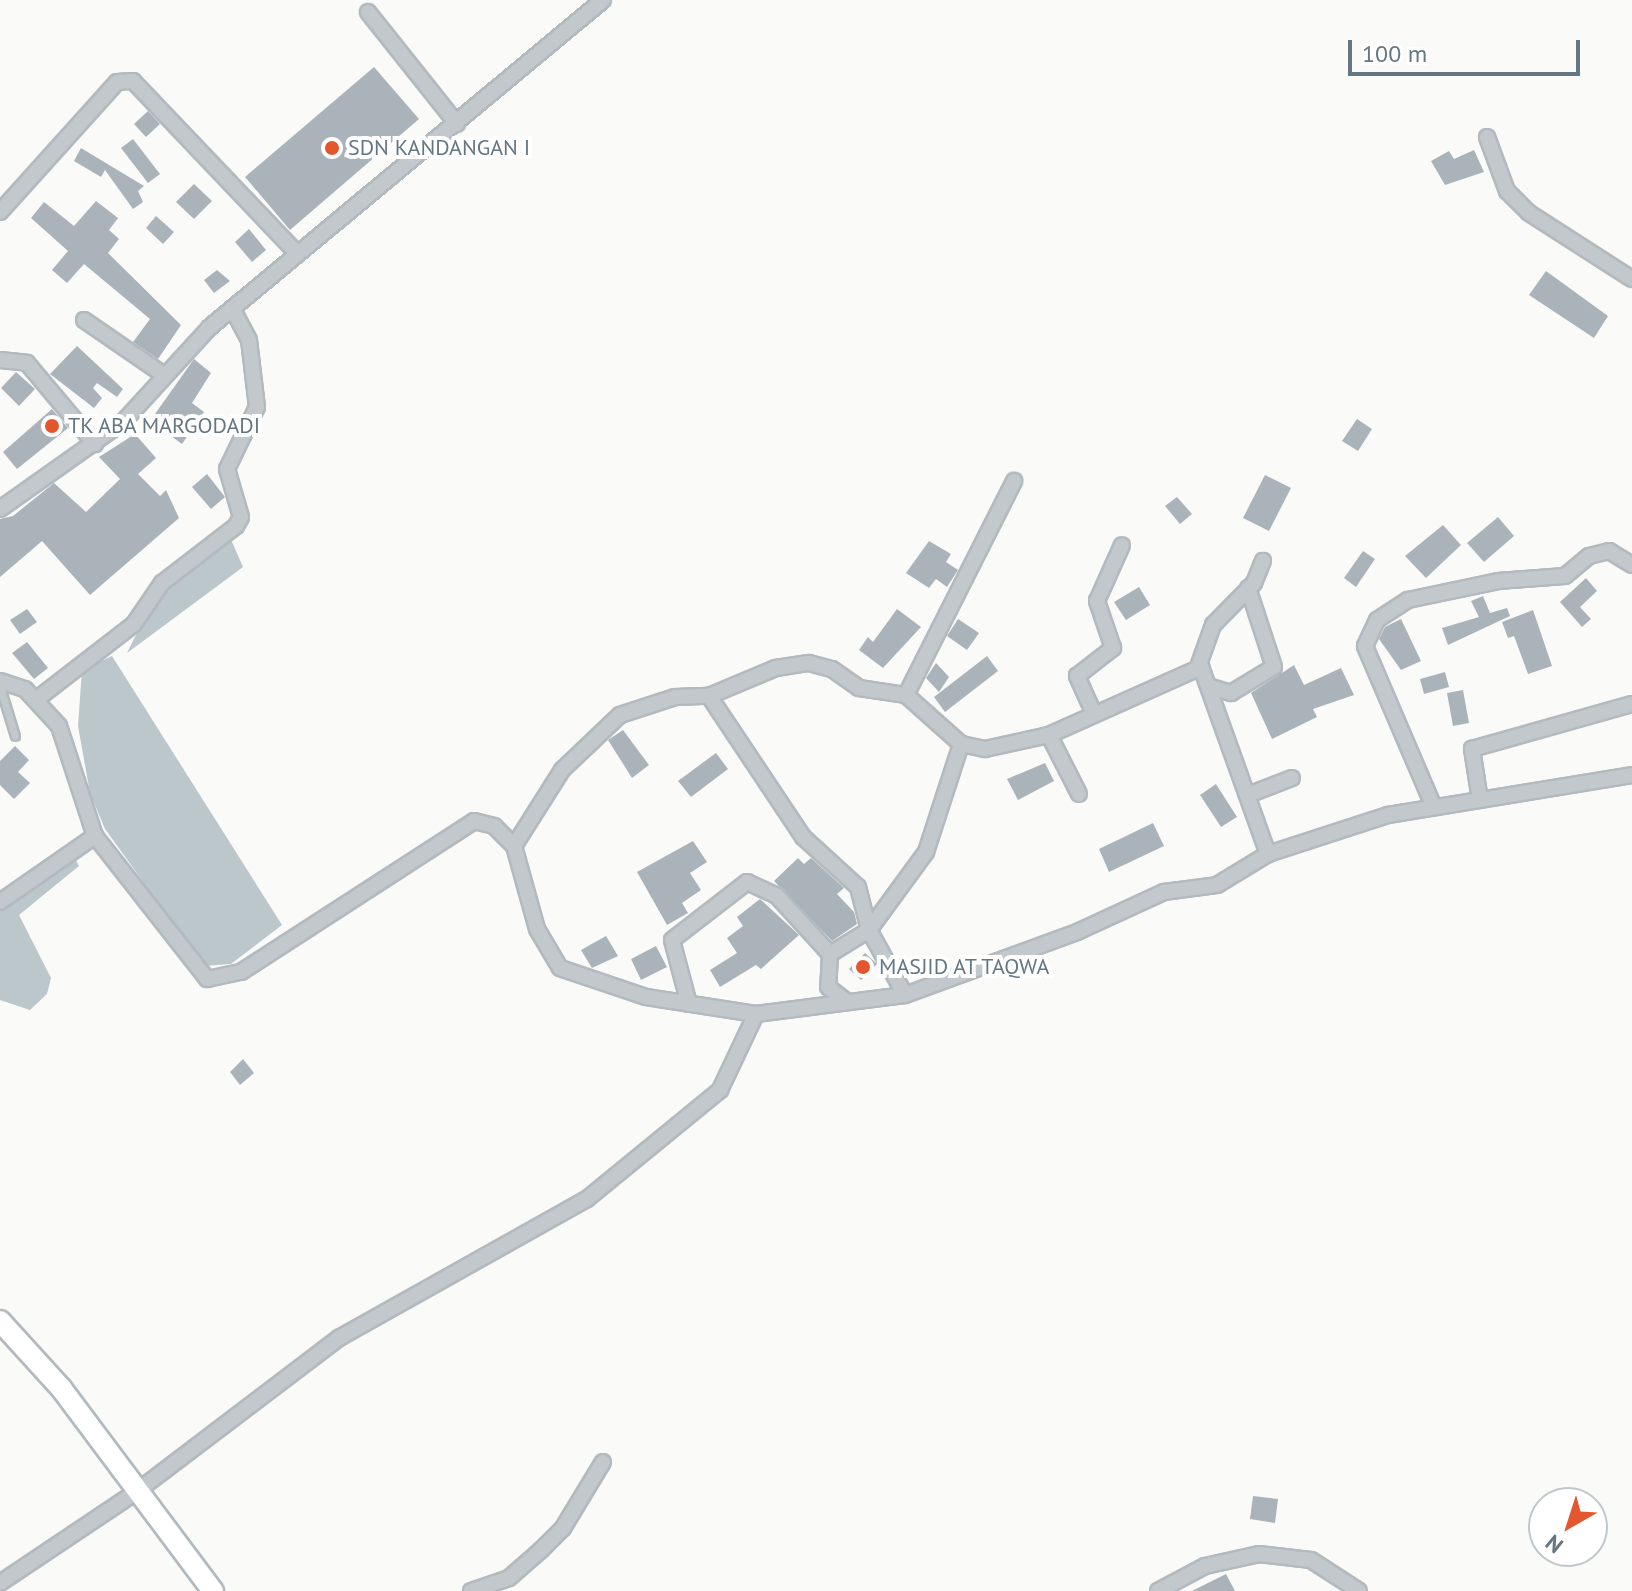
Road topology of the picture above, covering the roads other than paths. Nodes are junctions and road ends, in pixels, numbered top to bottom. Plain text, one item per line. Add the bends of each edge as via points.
1 (603, 0) edge
2 (368, 12) dead end
3 (457, 124) junction
4 (1487, 137) dead end
5 (0, 212) edge
6 (298, 254) junction
7 (1632, 279) edge
8 (232, 308) junction
9 (84, 320) dead end
10 (0, 360) edge
11 (164, 375) junction
12 (95, 444) junction
13 (1014, 481) dead end
14 (0, 509) edge
15 (1122, 545) dead end
16 (1263, 561) dead end
17 (1632, 565) edge
18 (1248, 588) junction
19 (1198, 667) junction
20 (0, 684) edge
21 (1211, 687) junction
22 (906, 695) junction
23 (709, 696) junction
24 (37, 699) junction
25 (1632, 704) edge
26 (1094, 714) junction
27 (1049, 735) junction
28 (15, 736) dead end
29 (961, 744) junction
30 (1632, 775) edge
31 (1292, 778) dead end
32 (1079, 794) dead end
33 (1248, 795) junction
34 (1480, 800) junction
35 (1433, 805) junction
36 (95, 836) junction
37 (514, 846) junction
38 (1268, 854) junction
39 (0, 902) edge
40 (869, 930) junction
41 (830, 954) junction
42 (905, 995) junction
43 (847, 1002) junction
44 (689, 1004) junction
45 (756, 1014) junction
46 (0, 1321) edge
47 (603, 1462) dead end
48 (136, 1492) junction
49 (0, 1583) edge
50 (213, 1591) edge
51 (471, 1591) edge
52 (1158, 1591) edge
53 (1359, 1591) edge

1 - 3 street
2 - 3 street
3 - 6 street
4 - 7 street via 1507,191 1529,213
5 - 6 street via 117,82 133,81
6 - 8 street
8 - 11 street
8 - 24 street via 254,362 257,407 227,469 241,517 162,583 134,624
9 - 11 street
10 - 12 street via 27,363
11 - 12 street
12 - 14 street
13 - 22 street
15 - 26 street via 1097,601 1113,648 1077,676
16 - 18 street
17 - 35 street via 1609,551 1589,556 1565,576 1498,581 1408,600 1377,620 1365,646
18 - 19 street via 1213,625
18 - 21 street via 1274,667 1231,693
19 - 21 street
19 - 26 street
20 - 24 street
20 - 28 lane
21 - 33 street
22 - 23 street via 859,688 832,669 809,663 776,668
22 - 29 street
23 - 37 street via 675,697 620,715 562,770
23 - 40 street via 803,837 858,887
24 - 36 street via 59,726
25 - 34 street via 1472,749 1469,761
26 - 27 street
27 - 29 street via 985,749
27 - 32 street
29 - 40 street via 926,852
30 - 34 street
31 - 33 street
33 - 38 street
34 - 35 street
35 - 38 street
36 - 37 street via 200,975 216,980 241,972 465,824 494,826
36 - 39 street
37 - 44 street via 537,929 560,968 616,990
38 - 42 street via 1217,885 1164,892 1077,932
40 - 41 street
40 - 42 street
41 - 43 street via 828,987
41 - 44 street via 777,896 747,882 672,940
42 - 43 street
43 - 45 street
44 - 45 street
45 - 48 street via 720,1090 587,1199 339,1338
46 - 48 street via 61,1388
47 - 51 street via 563,1528 541,1550 509,1578
48 - 49 street
48 - 50 street
52 - 53 street via 1205,1566 1259,1554 1311,1560

